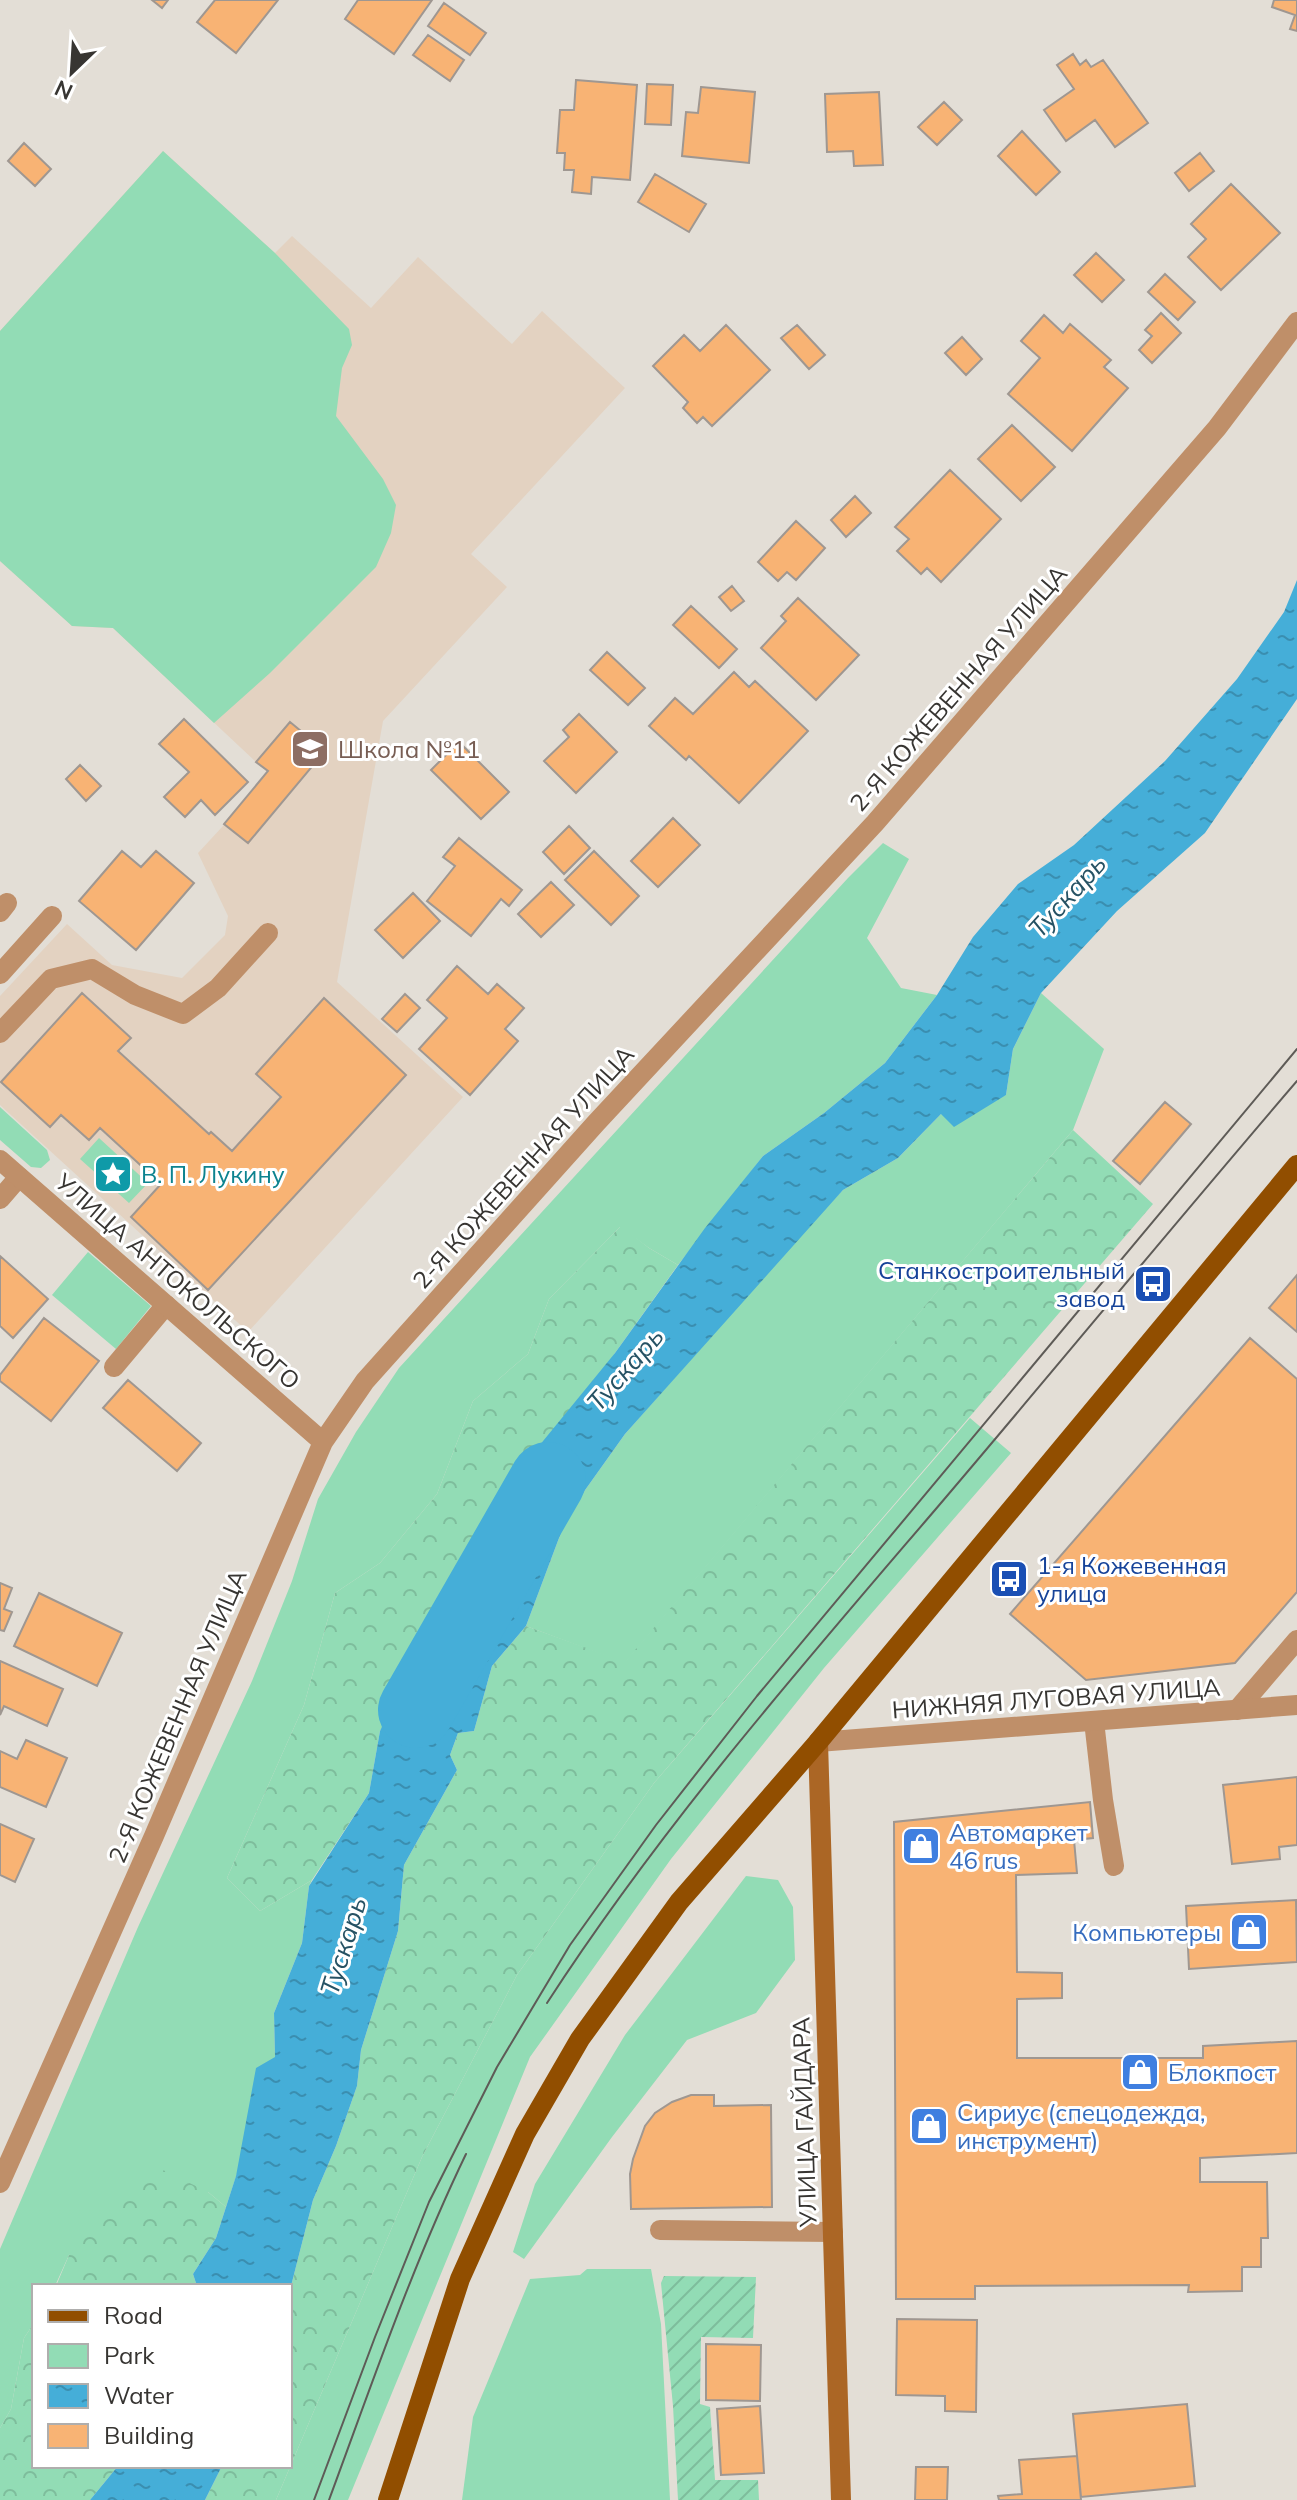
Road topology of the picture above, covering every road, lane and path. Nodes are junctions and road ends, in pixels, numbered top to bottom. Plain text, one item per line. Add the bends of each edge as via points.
1 (1297, 322) edge
2 (52, 916) dead end
3 (268, 933) dead end
4 (0, 974) edge
5 (0, 1033) edge
6 (0, 1160) edge
7 (1297, 1165) edge
8 (19, 1177) junction
9 (0, 1199) edge
10 (166, 1305) junction
11 (114, 1367) dead end
12 (323, 1442) junction
13 (1297, 1640) edge
14 (1297, 1705) edge
15 (1237, 1710) junction
16 (1094, 1721) junction
17 (818, 1742) junction
18 (1114, 1866) dead end
19 (0, 2183) edge
20 (660, 2230) dead end
21 (833, 2232) junction
22 (388, 2500) edge
23 (841, 2500) edge

1 - 12 street, 2-Я КОЖЕВЕННАЯ УЛИЦА via 1217,428 886,811 365,1381
2 - 4 street
3 - 5 street via 218,988 183,1014 135,995 92,969 51,979
6 - 8 street, УЛИЦА АНТОКОЛЬСКОГО
7 - 17 main road
8 - 9 street
8 - 10 street, УЛИЦА АНТОКОЛЬСКОГО
10 - 11 street
10 - 12 street, УЛИЦА АНТОКОЛЬСКОГО
12 - 19 street, 2-Я КОЖЕВЕННАЯ УЛИЦА
13 - 15 street
14 - 15 street, НИЖНЯЯ ЛУГОВАЯ УЛИЦА
15 - 16 street, НИЖНЯЯ ЛУГОВАЯ УЛИЦА
16 - 17 street, НИЖНЯЯ ЛУГОВАЯ УЛИЦА
16 - 18 street
17 - 21 street, УЛИЦА ГАЙДАРА
17 - 22 main road via 679,1902 580,2039 525,2134 460,2279
20 - 21 street
21 - 23 street, УЛИЦА ГАЙДАРА

